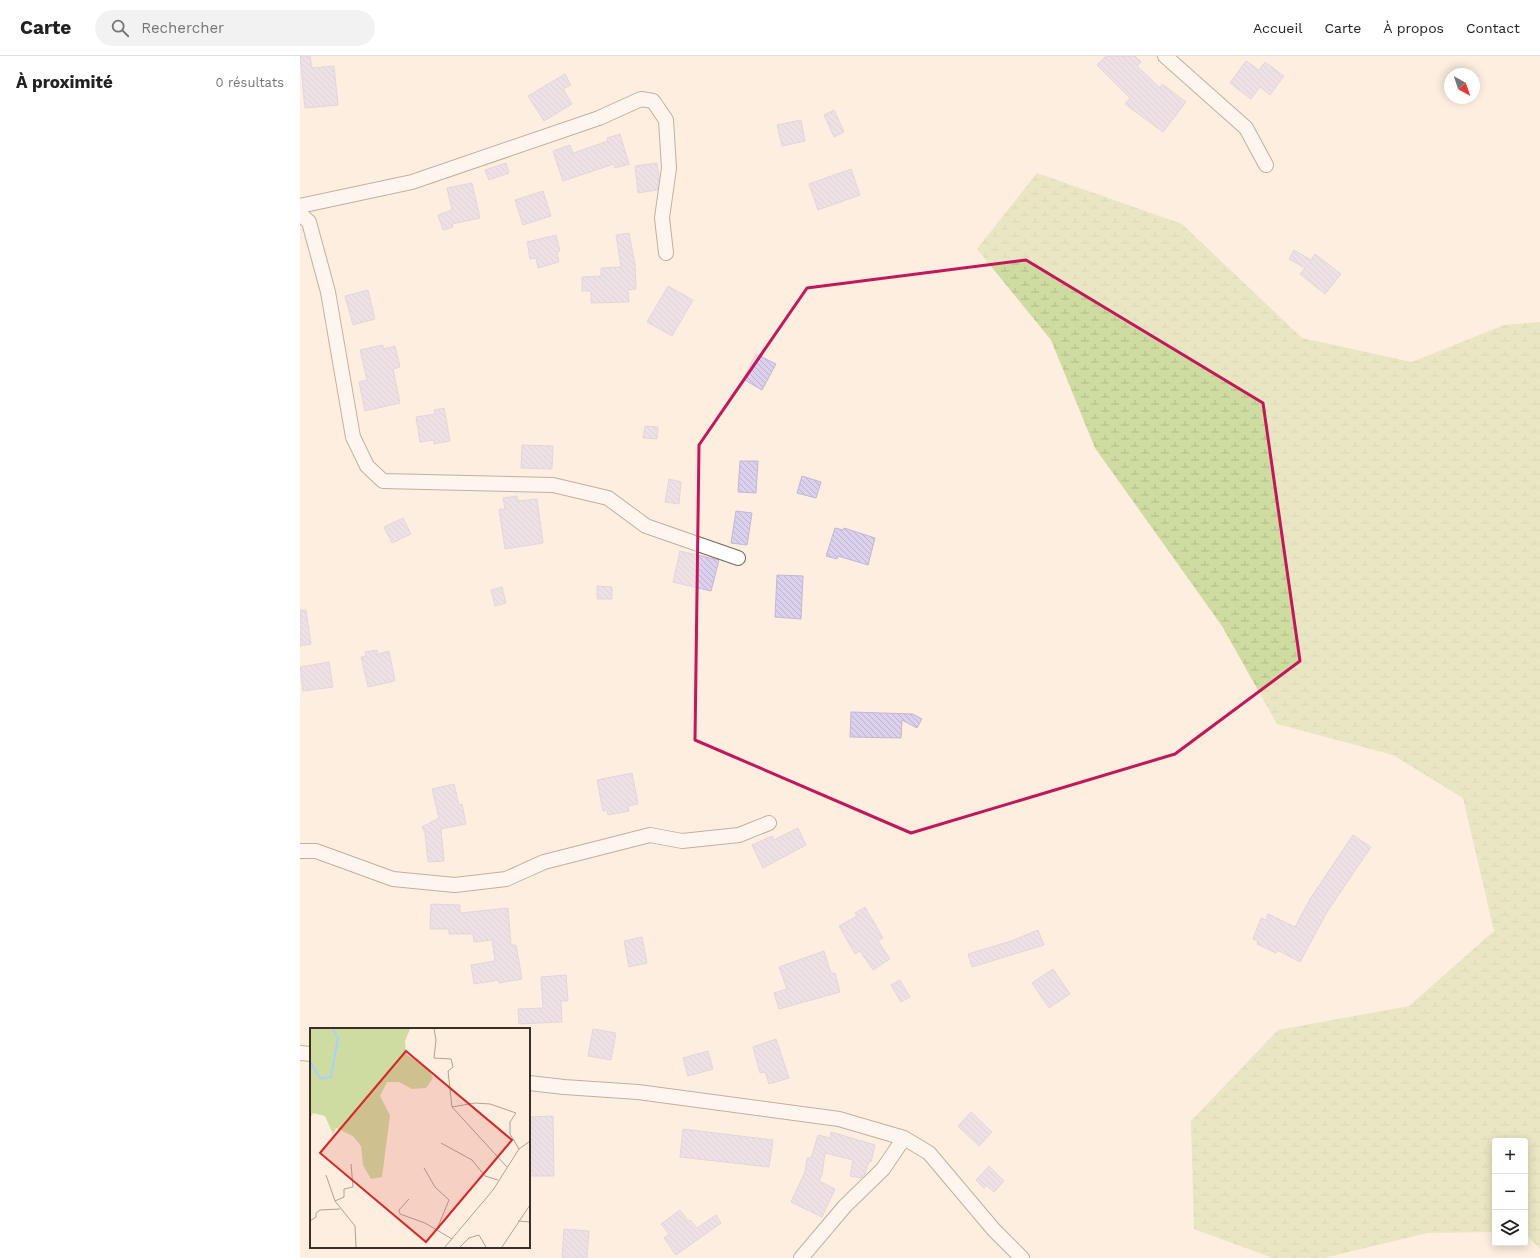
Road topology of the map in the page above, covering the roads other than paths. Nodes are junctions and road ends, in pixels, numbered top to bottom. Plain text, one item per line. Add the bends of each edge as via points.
1 (1165, 56) edge
2 (1266, 165) dead end
3 (300, 206) edge
4 (300, 214) edge
5 (666, 254) dead end
6 (738, 558) dead end
7 (769, 823) dead end
8 (300, 851) edge
9 (300, 1053) edge
10 (310, 1054) edge
11 (530, 1083) edge
12 (904, 1138) junction
13 (801, 1258) edge
14 (1022, 1258) edge

1 - 2 street via 1246,128
3 - 5 street via 412,182 591,121 641,99 653,101 666,120 669,168 662,218
4 - 6 street via 309,222 328,292 353,437 367,466 383,482 553,486 608,498 646,526
7 - 8 street via 739,835 682,842 650,834 544,862 506,879 455,885 393,879 316,851
9 - 10 street
11 - 12 street via 638,1092 839,1119
12 - 13 street via 883,1169 845,1206
12 - 14 street via 929,1153 994,1230

